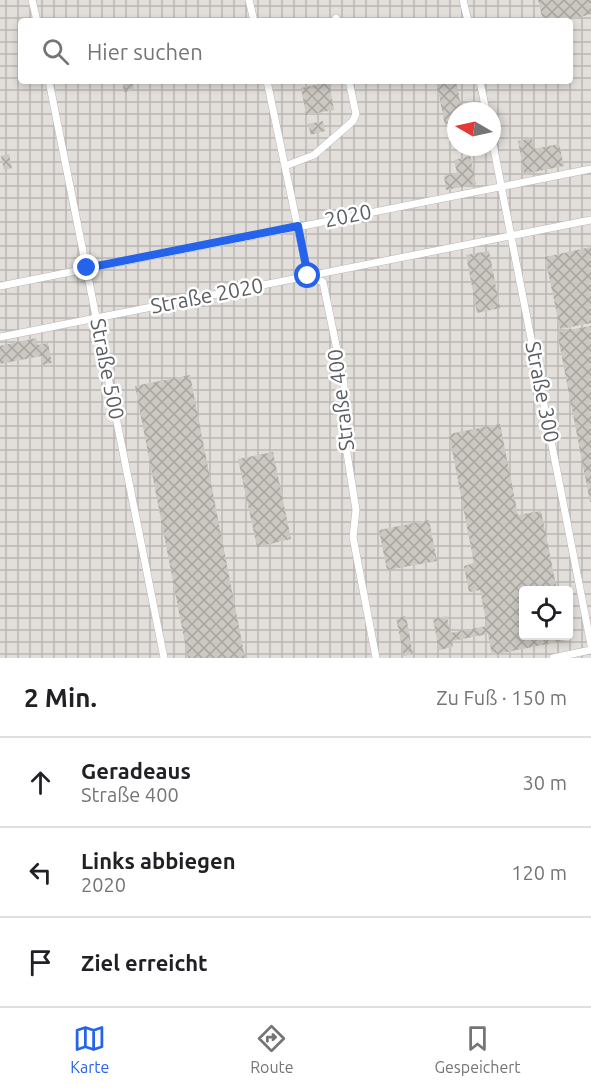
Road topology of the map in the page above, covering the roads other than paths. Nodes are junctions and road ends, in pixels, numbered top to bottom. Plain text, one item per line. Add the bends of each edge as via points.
1 (32, 0) edge
2 (249, 0) edge
3 (463, 0) edge
4 (36, 18) edge
5 (253, 18) edge
6 (467, 18) edge
7 (50, 84) edge
8 (268, 84) edge
9 (350, 84) edge
10 (481, 84) edge
11 (484, 102) edge
12 (496, 156) edge
13 (285, 165) junction
14 (591, 169) edge
15 (502, 186) junction
16 (591, 220) edge
17 (298, 226) junction
18 (512, 235) junction
19 (87, 268) junction
20 (308, 276) junction
21 (0, 286) edge
22 (97, 317) junction
23 (0, 337) edge
24 (591, 645) edge
25 (591, 650) edge
26 (164, 658) edge
27 (376, 658) edge
28 (553, 658) edge

1 - 4 lane
2 - 5 lane
3 - 6 lane
7 - 19 lane, Straße 500
8 - 13 lane
9 - 13 lane via 357,114 353,121 314,155
10 - 11 lane
12 - 15 lane, Straße 300
13 - 17 lane
14 - 15 lane, 2020
15 - 17 lane, 2020
15 - 18 lane, Straße 300
16 - 18 lane, Straße 2020
17 - 19 lane, 2020
17 - 20 lane
18 - 20 lane, Straße 2020
18 - 24 lane, Straße 300
19 - 21 lane, 2020
19 - 22 lane, Straße 500
20 - 22 lane, Straße 2020
20 - 27 lane, Straße 400 via 323,282 344,384 344,434 356,510 353,537
22 - 23 lane, Straße 2020
22 - 26 lane, Straße 500
25 - 28 lane

